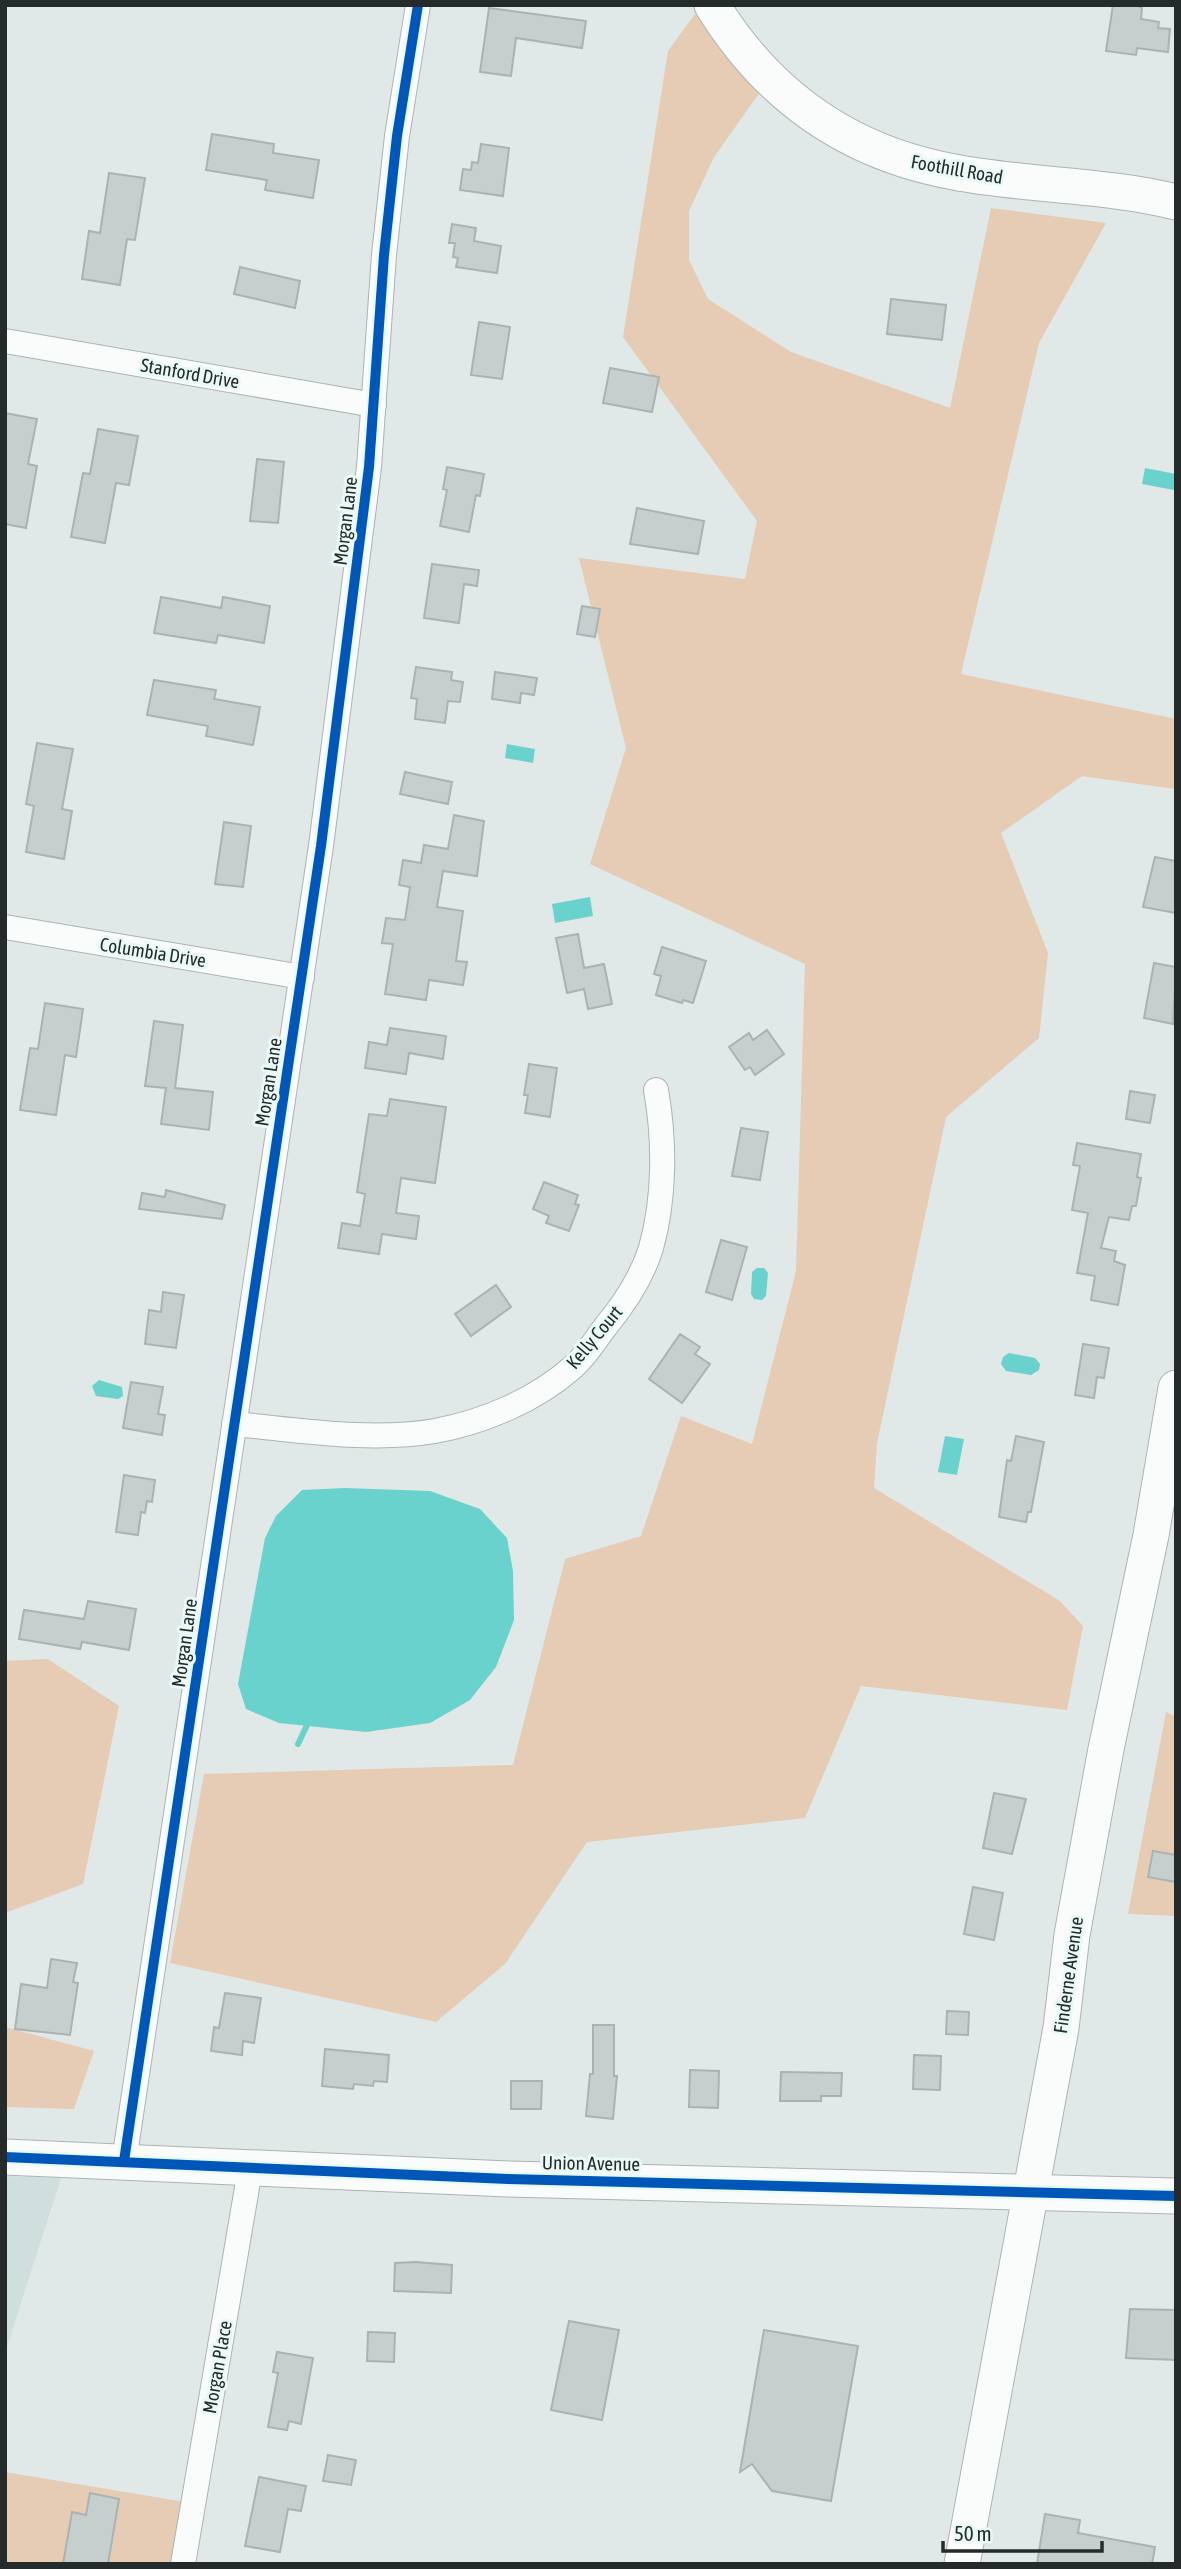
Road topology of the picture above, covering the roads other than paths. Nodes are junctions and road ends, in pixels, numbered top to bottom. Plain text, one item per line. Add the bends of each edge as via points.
1 (418, 5) edge
2 (712, 5) edge
3 (1176, 202) edge
4 (5, 341) edge
5 (374, 405) junction
6 (5, 927) edge
7 (302, 977) junction
8 (656, 1090) dead end
9 (1176, 1388) edge
10 (234, 1424) junction
11 (5, 2157) edge
12 (124, 2161) junction
13 (250, 2170) junction
14 (1029, 2192) junction
15 (1176, 2196) edge
16 (183, 2564) edge
17 (962, 2564) edge

1 - 5 street, Morgan Lane via 397,136
2 - 3 street, Foothill Road via 763,74 819,119 877,149 957,173
4 - 5 street, Stanford Drive
5 - 7 street, Morgan Lane
6 - 7 street, Columbia Drive
7 - 10 street, Morgan Lane
8 - 10 street, Kelly Court via 662,1184 651,1247 619,1310 574,1366 526,1400 434,1431 348,1434
9 - 14 street, Finderne Avenue via 1106,1749
10 - 12 street, Morgan Lane
11 - 12 street, Union Avenue
12 - 13 street, Union Avenue
13 - 14 street, Union Avenue
13 - 16 street, Morgan Place
14 - 15 street, Union Avenue
14 - 17 street, Finderne Avenue

